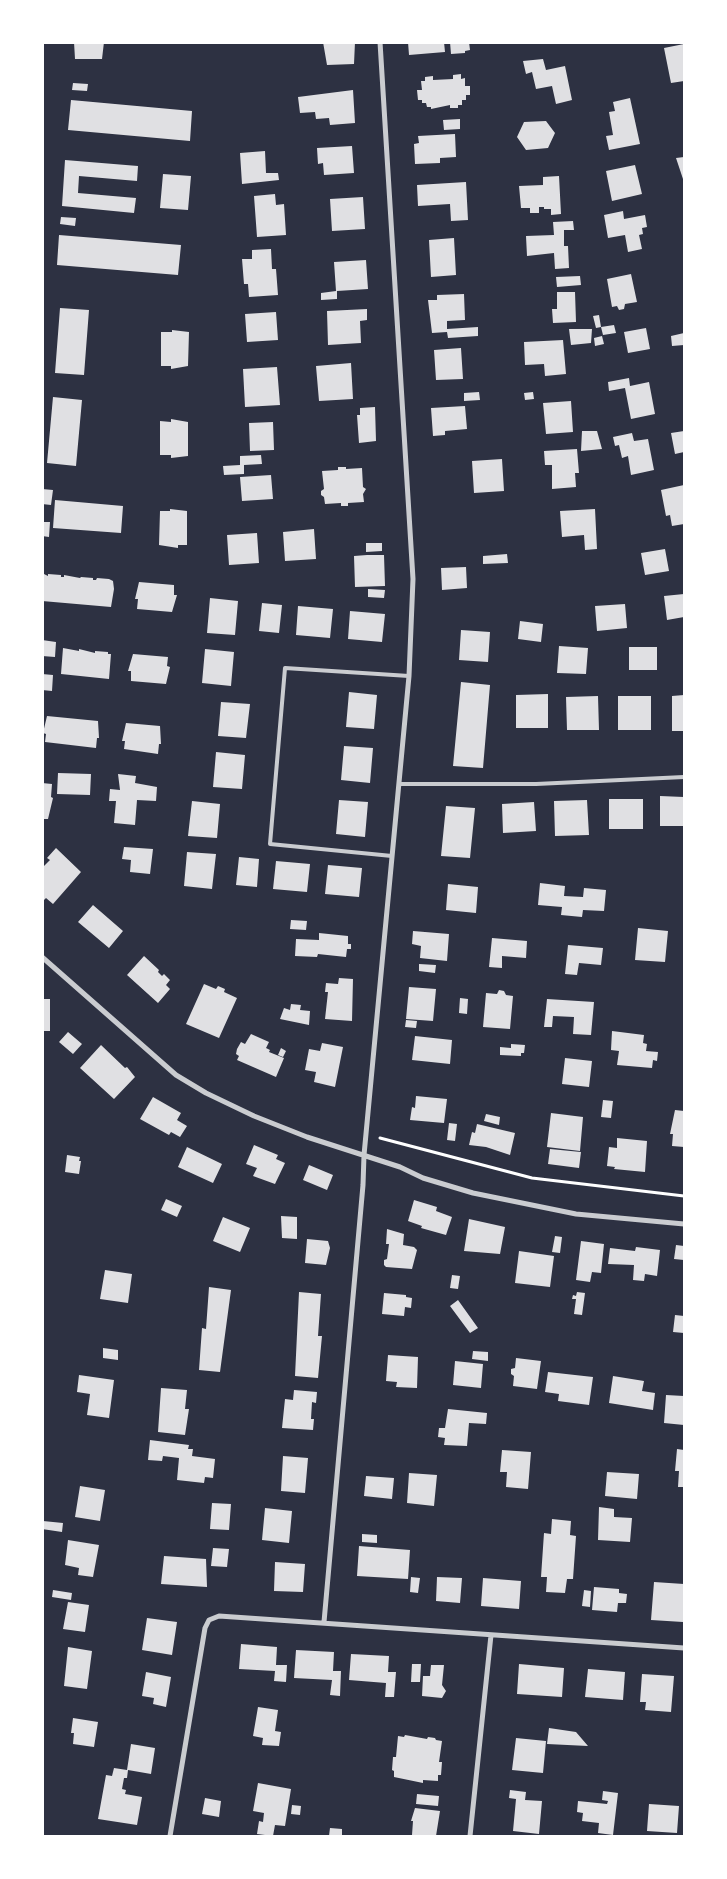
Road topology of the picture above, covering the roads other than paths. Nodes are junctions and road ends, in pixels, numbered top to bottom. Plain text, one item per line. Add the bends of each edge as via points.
1 (380, 42) edge
2 (408, 676) junction
3 (684, 777) edge
4 (399, 784) junction
5 (392, 856) junction
6 (42, 957) edge
7 (364, 1155) junction
8 (684, 1224) edge
9 (324, 1622) junction
10 (490, 1635) junction
11 (684, 1648) edge
12 (170, 1836) edge
13 (470, 1836) edge

1 - 2 street via 413,579
2 - 4 street
2 - 5 lane via 285,668 270,844
3 - 4 lane via 536,784
4 - 5 street
5 - 7 street
6 - 7 street via 176,1075 254,1116
7 - 8 street via 423,1178 520,1204 576,1214
7 - 9 street
9 - 10 street
9 - 12 street via 219,1616 209,1620 205,1628
10 - 11 street
10 - 13 street

